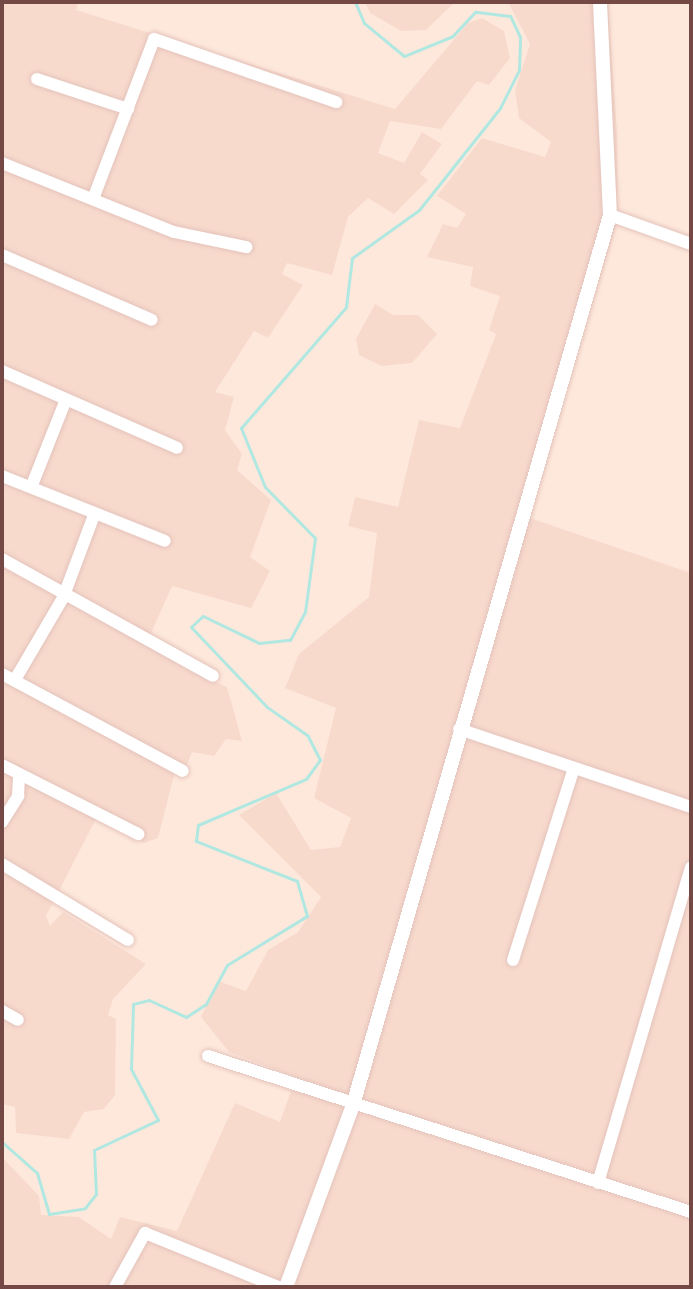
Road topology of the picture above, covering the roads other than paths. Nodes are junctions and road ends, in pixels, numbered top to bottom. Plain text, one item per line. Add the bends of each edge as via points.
1 (600, 2) edge
2 (37, 79) dead end
3 (336, 102) dead end
4 (128, 109) junction
5 (2, 163) edge
6 (93, 199) junction
7 (610, 215) junction
8 (691, 244) edge
9 (246, 247) dead end
10 (2, 255) edge
11 (152, 320) dead end
12 (2, 371) edge
13 (65, 402) junction
14 (177, 448) dead end
15 (2, 476) edge
16 (32, 485) junction
17 (94, 515) junction
18 (165, 541) dead end
19 (2, 559) edge
20 (63, 598) junction
21 (2, 674) edge
22 (213, 676) dead end
23 (16, 678) junction
24 (459, 729) junction
25 (2, 765) edge
26 (574, 768) junction
27 (183, 771) dead end
28 (19, 779) junction
29 (691, 807) edge
30 (2, 822) edge
31 (138, 834) dead end
32 (2, 864) edge
33 (691, 867) edge
34 (128, 940) dead end
35 (513, 960) dead end
36 (2, 1011) edge
37 (18, 1020) dead end
38 (208, 1056) dead end
39 (353, 1105) junction
40 (598, 1183) junction
41 (691, 1212) edge
42 (115, 1287) edge
43 (278, 1287) edge
44 (286, 1287) edge

1 - 7 street
2 - 4 street
3 - 4 street via 154,39
4 - 6 street
5 - 6 street
6 - 9 street via 174,232
7 - 8 street
7 - 24 street
10 - 11 street
12 - 13 street
13 - 14 street
13 - 16 street
15 - 16 street
16 - 17 street
17 - 18 street
17 - 20 street
19 - 20 street
20 - 22 street
20 - 23 street
21 - 23 street
23 - 27 street
24 - 26 street
24 - 39 street
25 - 28 street
26 - 29 street
26 - 35 street
28 - 30 street via 18,796
28 - 31 street
32 - 34 street
33 - 40 street
36 - 37 street
38 - 39 street
39 - 40 street
39 - 44 street
40 - 41 street
42 - 43 street via 141,1233

